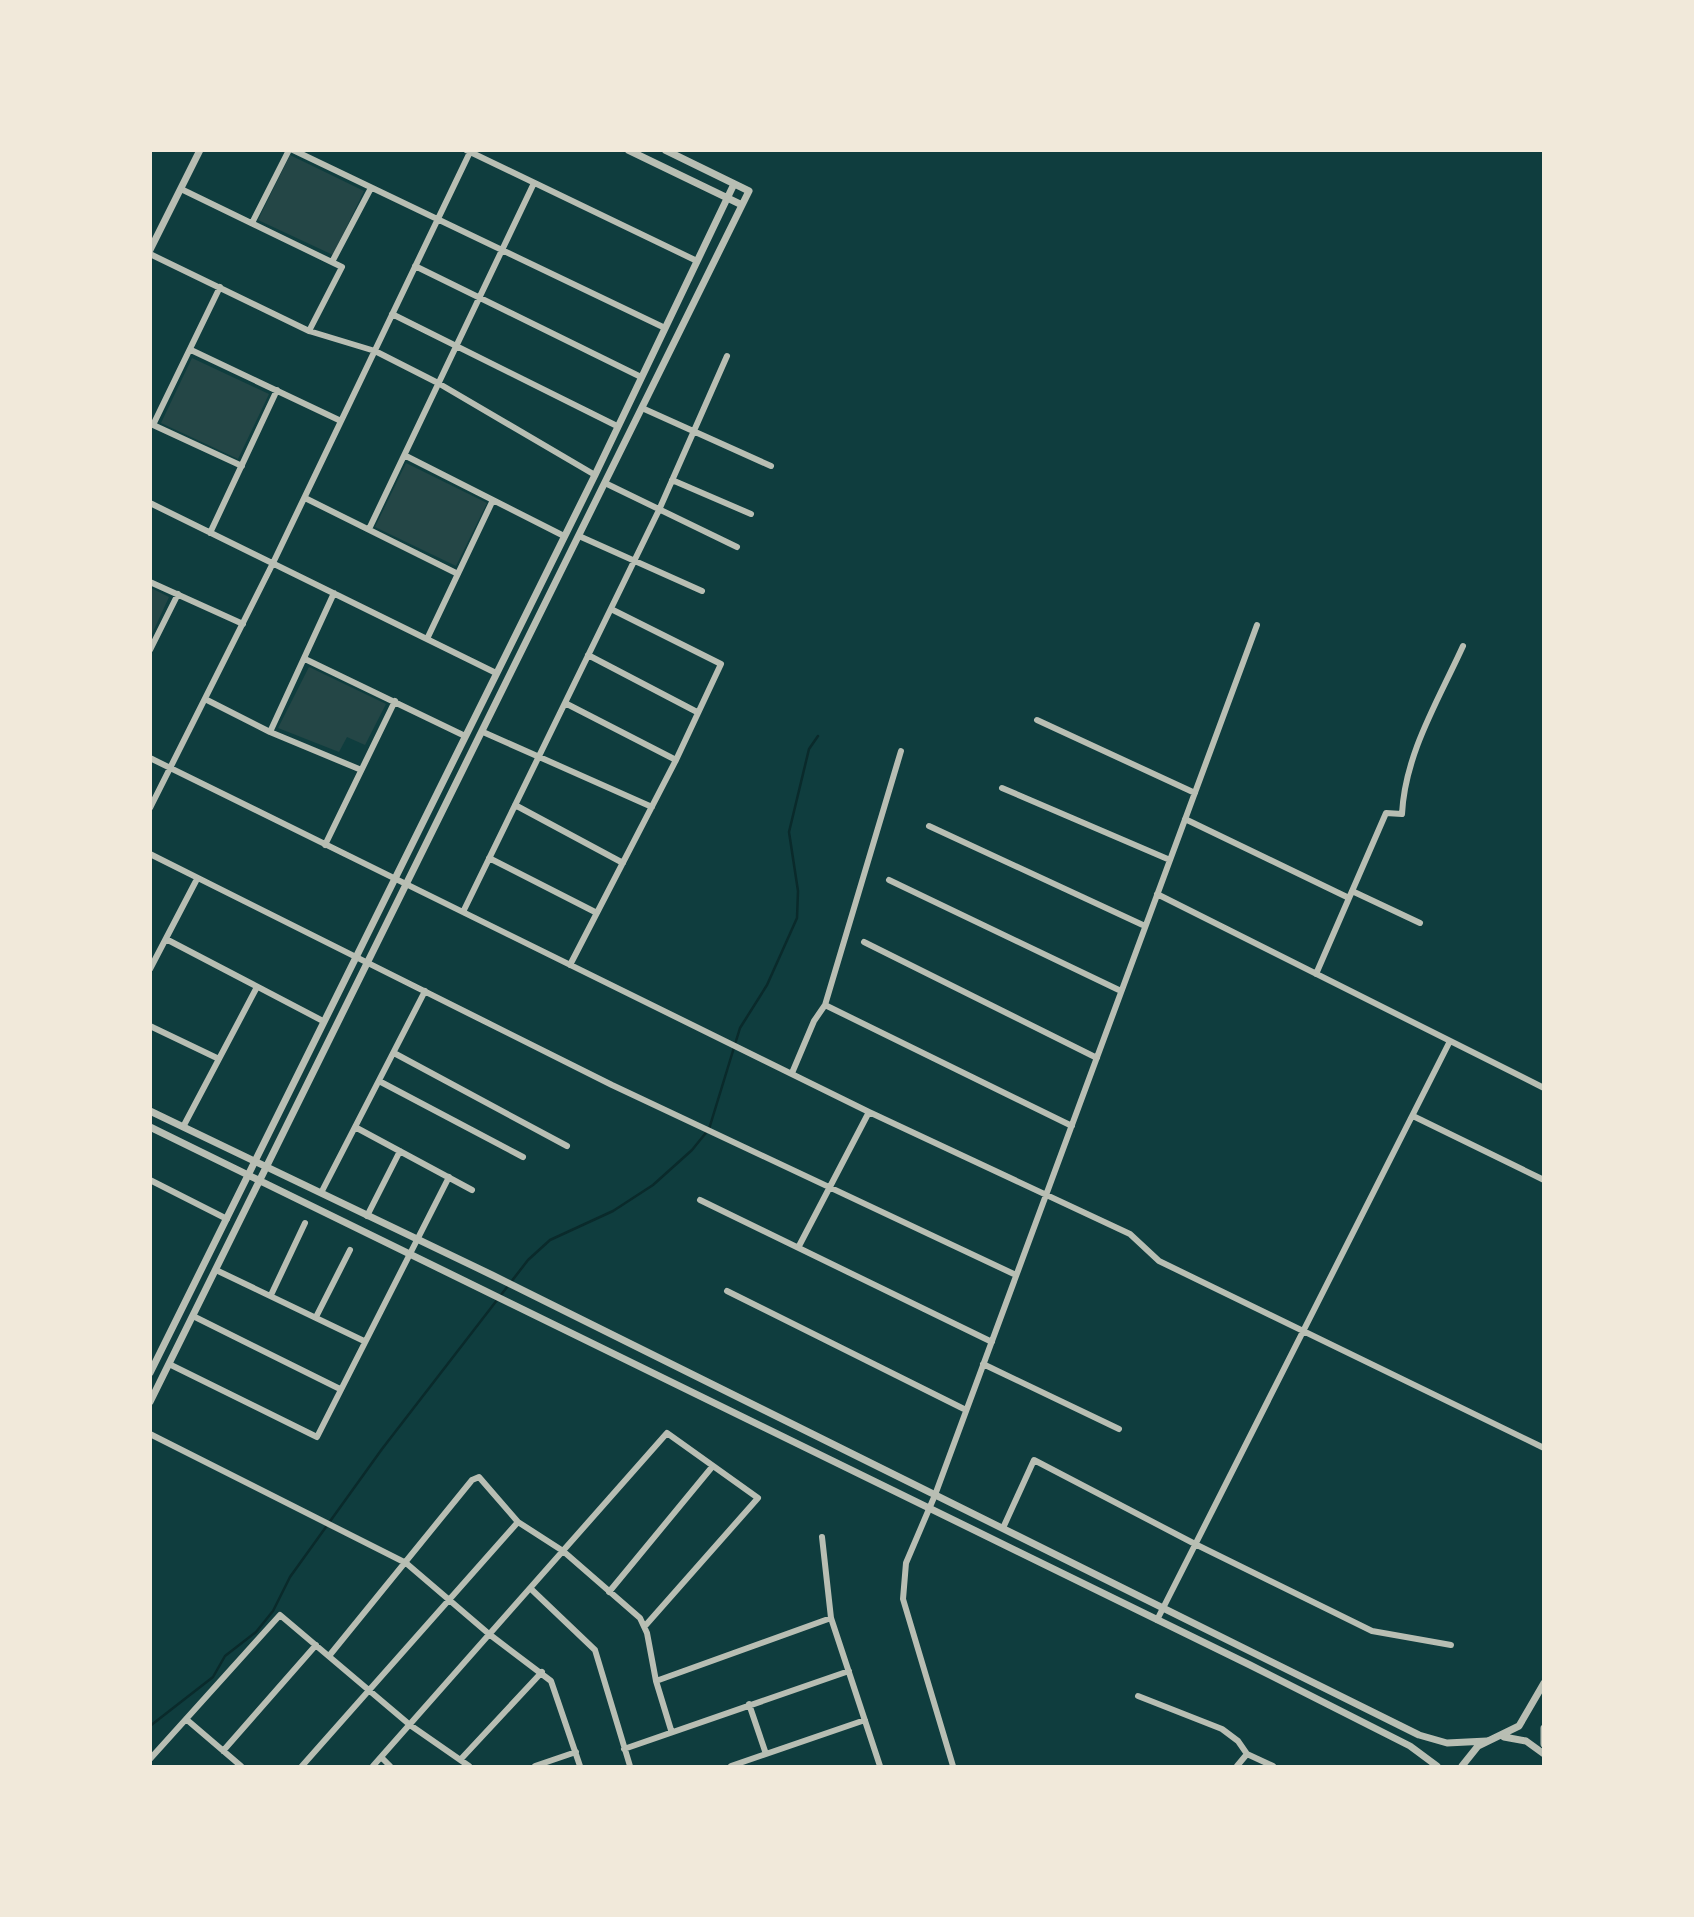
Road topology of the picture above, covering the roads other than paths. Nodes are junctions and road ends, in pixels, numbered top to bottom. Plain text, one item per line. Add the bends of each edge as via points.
1 (200, 150) edge
2 (291, 150) edge
3 (628, 150) edge
4 (665, 150) edge
5 (469, 151) edge
6 (534, 183) junction
7 (734, 184) junction
8 (371, 188) junction
9 (181, 189) junction
10 (727, 198) junction
11 (742, 205) junction
12 (438, 219) junction
13 (252, 223) junction
14 (501, 250) junction
15 (150, 252) edge
16 (697, 261) junction
17 (332, 262) junction
18 (415, 266) junction
19 (220, 287) junction
20 (477, 296) junction
21 (392, 314) junction
22 (665, 328) junction
23 (309, 331) junction
24 (455, 345) junction
25 (191, 350) junction
26 (375, 351) junction
27 (727, 356) dead end
28 (641, 377) junction
29 (438, 383) junction
30 (276, 390) junction
31 (642, 408) junction
32 (341, 421) junction
33 (152, 425) edge
34 (617, 426) junction
35 (693, 432) junction
36 (406, 456) junction
37 (242, 466) junction
38 (771, 466) dead end
39 (595, 475) junction
40 (672, 481) junction
41 (605, 483) junction
42 (305, 498) junction
43 (493, 500) junction
44 (150, 503) edge
45 (659, 510) junction
46 (751, 514) dead end
47 (369, 529) junction
48 (211, 533) junction
49 (564, 536) junction
50 (579, 536) junction
51 (737, 547) dead end
52 (634, 561) junction
53 (273, 563) junction
54 (458, 573) junction
55 (150, 582) edge
56 (702, 591) dead end
57 (334, 593) junction
58 (178, 594) junction
59 (611, 608) junction
60 (243, 624) junction
61 (1257, 625) dead end
62 (427, 639) junction
63 (1463, 646) dead end
64 (150, 650) edge
65 (588, 655) junction
66 (305, 659) junction
67 (496, 673) junction
68 (205, 699) junction
69 (395, 701) junction
70 (565, 704) junction
71 (697, 712) junction
72 (1037, 720) dead end
73 (270, 732) junction
74 (483, 732) junction
75 (465, 736) junction
76 (901, 751) dead end
77 (539, 757) junction
78 (150, 758) edge
79 (676, 760) junction
80 (171, 768) junction
81 (359, 769) junction
82 (1002, 788) dead end
83 (1195, 793) junction
84 (515, 805) junction
85 (652, 807) junction
86 (150, 808) edge
87 (1185, 819) junction
88 (929, 826) dead end
89 (325, 845) junction
90 (150, 854) edge
91 (489, 859) junction
92 (1170, 860) junction
93 (623, 863) junction
94 (197, 879) junction
95 (396, 879) junction
96 (889, 880) dead end
97 (407, 883) junction
98 (1157, 894) junction
99 (1350, 895) junction
100 (463, 912) junction
101 (597, 913) junction
102 (1420, 923) dead end
103 (1145, 926) junction
104 (166, 939) junction
105 (864, 942) dead end
106 (357, 958) junction
107 (367, 963) junction
108 (570, 965) junction
109 (150, 969) edge
110 (1316, 974) junction
111 (257, 987) junction
112 (425, 991) junction
113 (1121, 991) junction
114 (825, 1005) junction
115 (323, 1021) junction
116 (150, 1026) edge
117 (1450, 1041) junction
118 (394, 1053) junction
119 (1097, 1058) junction
120 (219, 1059) junction
121 (792, 1073) junction
122 (379, 1081) junction
123 (1544, 1088) edge
124 (150, 1111) edge
125 (869, 1112) junction
126 (1413, 1116) junction
127 (1072, 1126) junction
128 (150, 1127) edge
129 (183, 1127) junction
130 (355, 1127) junction
131 (567, 1146) dead end
132 (400, 1151) junction
133 (523, 1157) dead end
134 (254, 1160) junction
135 (268, 1167) junction
136 (248, 1174) junction
137 (449, 1177) junction
138 (262, 1180) junction
139 (1544, 1180) edge
140 (151, 1183) edge
141 (830, 1188) junction
142 (472, 1189) dead end
143 (321, 1193) junction
144 (1046, 1195) junction
145 (700, 1200) dead end
146 (368, 1216) junction
147 (227, 1219) junction
148 (305, 1223) dead end
149 (416, 1239) junction
150 (799, 1246) junction
151 (350, 1250) dead end
152 (410, 1252) junction
153 (216, 1269) junction
154 (1016, 1275) junction
155 (727, 1291) dead end
156 (271, 1295) junction
157 (193, 1316) junction
158 (316, 1317) junction
159 (1303, 1331) junction
160 (365, 1341) junction
161 (992, 1342) junction
162 (154, 1355) edge
163 (169, 1364) junction
164 (983, 1364) junction
165 (150, 1373) edge
166 (340, 1389) junction
167 (150, 1402) edge
168 (966, 1410) junction
169 (1119, 1429) dead end
170 (150, 1434) edge
171 (1544, 1448) edge
172 (712, 1467) junction
173 (935, 1495) junction
174 (928, 1507) junction
175 (518, 1522) junction
176 (1003, 1528) junction
177 (822, 1537) dead end
178 (1195, 1544) junction
179 (563, 1551) junction
180 (406, 1563) junction
181 (530, 1588) junction
182 (609, 1592) junction
183 (451, 1598) junction
184 (1163, 1607) junction
185 (831, 1618) junction
186 (1157, 1620) junction
187 (645, 1626) junction
188 (489, 1634) junction
189 (316, 1645) junction
190 (1451, 1645) dead end
191 (329, 1656) junction
192 (849, 1671) junction
193 (542, 1672) junction
194 (656, 1681) junction
195 (1544, 1683) edge
196 (370, 1690) junction
197 (1138, 1696) dead end
198 (749, 1704) junction
199 (186, 1719) junction
200 (865, 1720) junction
201 (410, 1724) junction
202 (1544, 1728) edge
203 (671, 1730) junction
204 (1496, 1738) junction
205 (1487, 1741) junction
206 (1544, 1744) edge
207 (624, 1749) junction
208 (223, 1751) junction
209 (576, 1752) junction
210 (766, 1754) junction
211 (1247, 1754) junction
212 (1544, 1754) edge
213 (381, 1757) junction
214 (150, 1759) edge
215 (461, 1759) junction
216 (241, 1766) edge
217 (302, 1766) edge
218 (373, 1766) edge
219 (390, 1766) edge
220 (469, 1766) edge
221 (535, 1766) edge
222 (580, 1766) edge
223 (630, 1766) edge
224 (731, 1766) edge
225 (880, 1766) edge
226 (953, 1766) edge
227 (1237, 1766) edge
228 (1273, 1766) edge
229 (1437, 1766) edge
230 (1462, 1766) edge

1 - 9 street
2 - 8 street
2 - 13 street
3 - 10 street
4 - 7 street
5 - 6 street
5 - 12 street
6 - 14 street
6 - 16 street
7 - 10 street
7 - 11 street via 749,191
8 - 12 street
8 - 17 street
9 - 13 street
9 - 15 street
10 - 11 street
10 - 16 street
11 - 31 street
12 - 14 street
12 - 18 street
13 - 17 street
14 - 20 street
14 - 22 street
15 - 19 street
16 - 22 street
17 - 23 street via 342,267
18 - 20 street
18 - 21 street
19 - 23 street
19 - 25 street
20 - 24 street
20 - 28 street
21 - 24 street
21 - 26 street
22 - 28 street
23 - 26 street
24 - 29 street
24 - 34 street
25 - 30 street
25 - 33 street
26 - 29 street
26 - 32 street
27 - 35 street
28 - 34 street
29 - 36 street
29 - 39 street
30 - 32 street
30 - 37 street
31 - 35 street
31 - 41 street
32 - 42 street
33 - 37 street
34 - 39 street
35 - 38 street
35 - 40 street
36 - 43 street
36 - 47 street
37 - 48 street
39 - 49 street
40 - 45 street
40 - 46 street
41 - 45 street
41 - 50 street
42 - 47 street
42 - 53 street
43 - 49 street
43 - 54 street
44 - 48 street
45 - 51 street
45 - 52 street
47 - 54 street
48 - 53 street
49 - 67 street
50 - 52 street
50 - 74 street
52 - 56 street
52 - 59 street
53 - 57 street
53 - 60 street
54 - 62 street
55 - 58 street
57 - 62 street
57 - 66 street
58 - 60 street
58 - 64 street
59 - 65 street
59 - 71 street via 721,663
60 - 68 street
61 - 83 street
62 - 67 street
63 - 99 street via 1413,754 1402,814 1386,813
65 - 70 street
65 - 71 street
66 - 69 street
66 - 73 street
67 - 75 street
68 - 73 street
68 - 80 street
69 - 75 street
69 - 81 street
70 - 77 street
70 - 79 street
71 - 79 street
72 - 83 street
73 - 81 street
74 - 77 street
74 - 97 street
75 - 95 street
76 - 114 street
77 - 84 street
77 - 85 street
78 - 80 street
79 - 85 street
80 - 86 street
80 - 89 street
81 - 89 street
82 - 92 street
83 - 87 street
84 - 91 street
84 - 93 street
85 - 93 street
87 - 92 street
87 - 99 street
88 - 103 street
89 - 95 street
90 - 94 street
91 - 100 street
91 - 101 street
92 - 98 street
93 - 101 street
94 - 104 street
94 - 106 street
95 - 97 street
95 - 106 street
96 - 113 street
97 - 100 street
97 - 107 street
98 - 103 street
98 - 110 street
99 - 102 street
99 - 110 street
100 - 108 street
101 - 108 street
103 - 113 street
104 - 109 street
104 - 111 street
105 - 119 street
106 - 107 street
106 - 115 street
107 - 112 street
107 - 135 street
108 - 121 street
110 - 117 street
111 - 115 street
111 - 120 street
112 - 118 street
112 - 141 street
113 - 119 street
114 - 121 street
114 - 127 street
115 - 134 street
116 - 120 street
117 - 123 street
117 - 126 street
118 - 122 street
118 - 131 street
119 - 127 street
120 - 129 street
121 - 125 street
122 - 130 street
122 - 133 street
124 - 129 street
125 - 141 street
125 - 144 street
126 - 139 street
126 - 159 street
127 - 144 street
128 - 136 street
129 - 134 street
130 - 132 street
130 - 143 street
132 - 137 street
132 - 146 street
134 - 135 street
134 - 136 street
135 - 138 street
135 - 143 street
136 - 138 street
136 - 147 street
137 - 142 street
137 - 149 street
138 - 152 street
138 - 153 street
140 - 147 street
141 - 150 street
141 - 154 street
143 - 146 street
144 - 154 street
144 - 159 street via 1130,1234 1159,1261
145 - 150 street
146 - 149 street
147 - 162 street
148 - 156 street
149 - 152 street
149 - 173 street
150 - 161 street
151 - 158 street
152 - 160 street
152 - 174 street
153 - 156 street
153 - 157 street
154 - 161 street
155 - 168 street
156 - 158 street
157 - 163 street
157 - 166 street
158 - 160 street
159 - 171 street
159 - 178 street
160 - 166 street
161 - 164 street
162 - 165 street
163 - 166 street via 317,1437
163 - 167 street
164 - 168 street
164 - 169 street
168 - 173 street
170 - 180 street
172 - 179 street via 667,1433
172 - 182 street
172 - 187 street via 758,1498
173 - 174 street
173 - 176 street
174 - 186 street
174 - 226 street via 906,1563 903,1599
175 - 179 street
175 - 180 street via 482,1478 475,1477
175 - 183 street
176 - 178 street via 1034,1460
176 - 184 street
177 - 185 street
178 - 184 street
178 - 190 street via 1373,1631
179 - 181 street
179 - 182 street
180 - 183 street
180 - 191 street
181 - 188 street
181 - 207 street via 595,1650
182 - 187 street
183 - 188 street
183 - 196 street
184 - 186 street
184 - 205 street via 1419,1735 1447,1743
185 - 192 street
185 - 194 street
186 - 229 street via 1410,1746
187 - 194 street
188 - 193 street
188 - 201 street
189 - 191 street
189 - 199 street via 280,1615
189 - 208 street
191 - 196 street
192 - 198 street
192 - 200 street
193 - 209 street via 555,1692
193 - 215 street
194 - 203 street
195 - 204 street via 1520,1726
196 - 201 street
196 - 217 street
197 - 211 street via 1222,1729
198 - 203 street
198 - 210 street
199 - 208 street
199 - 214 street
200 - 210 street
200 - 225 street
201 - 213 street
201 - 215 street
202 - 206 street
203 - 207 street
204 - 205 street
204 - 212 street via 1526,1741
205 - 230 street
207 - 223 street
208 - 216 street
209 - 221 street
209 - 222 street
210 - 224 street
211 - 227 street
211 - 228 street
213 - 218 street
213 - 219 street
215 - 220 street

